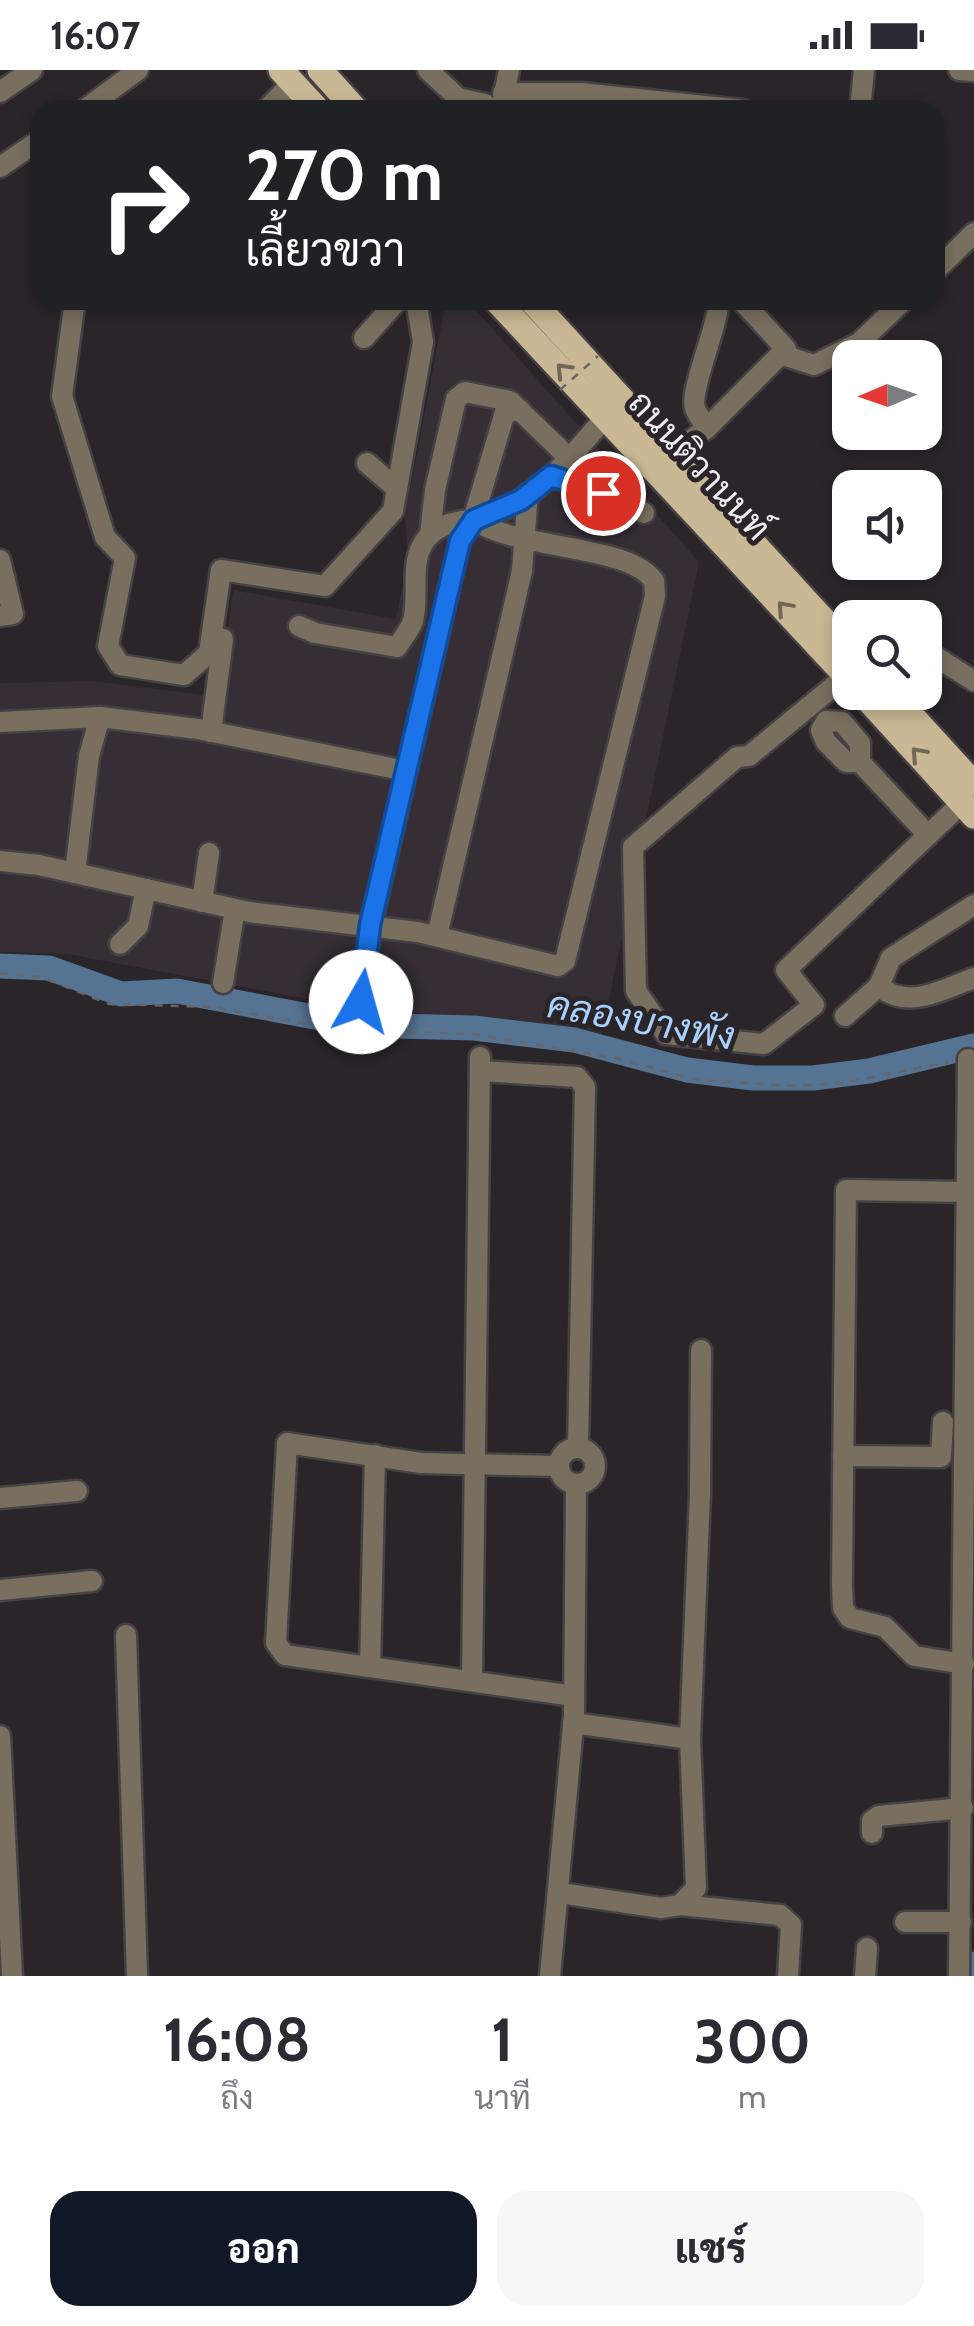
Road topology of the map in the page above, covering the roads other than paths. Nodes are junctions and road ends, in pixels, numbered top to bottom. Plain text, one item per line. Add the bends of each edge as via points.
1 (32, 70) edge
2 (138, 70) edge
3 (320, 70) edge
4 (428, 70) edge
5 (509, 70) edge
6 (864, 70) edge
7 (958, 70) edge
8 (974, 71) edge
9 (287, 76) edge
10 (0, 92) edge
11 (98, 100) edge
12 (272, 100) edge
13 (309, 100) edge
14 (347, 100) edge
15 (477, 100) edge
16 (497, 100) edge
17 (515, 100) edge
18 (648, 100) edge
19 (861, 100) edge
20 (30, 147) edge
21 (0, 167) edge
22 (974, 234) edge
23 (945, 261) edge
24 (74, 310) edge
25 (389, 310) edge
26 (417, 310) edge
27 (507, 310) edge
28 (538, 310) edge
29 (717, 310) edge
30 (752, 310) edge
31 (894, 310) edge
32 (364, 338) dead end
33 (780, 354) junction
34 (520, 410) junction
35 (618, 416) junction
36 (707, 428) junction
37 (672, 455) junction
38 (570, 459) junction
39 (367, 463) dead end
40 (551, 476) junction
41 (397, 488) junction
42 (528, 493) junction
43 (644, 513) dead end
44 (474, 520) junction
45 (430, 535) junction
46 (526, 542) junction
47 (0, 560) edge
48 (0, 616) edge
49 (299, 626) dead end
50 (224, 629) dead end
51 (832, 629) edge
52 (832, 660) edge
53 (942, 661) edge
54 (974, 681) edge
55 (832, 694) edge
56 (811, 705) junction
57 (879, 710) edge
58 (903, 710) edge
59 (100, 717) junction
60 (0, 722) edge
61 (210, 732) junction
62 (406, 771) junction
63 (970, 801) edge
64 (928, 835) junction
65 (210, 853) dead end
66 (0, 861) edge
67 (75, 873) junction
68 (146, 889) junction
69 (202, 902) junction
70 (974, 905) edge
71 (235, 909) junction
72 (370, 925) junction
73 (437, 936) junction
74 (120, 944) dead end
75 (974, 978) edge
76 (223, 984) dead end
77 (879, 986) junction
78 (361, 1002) dead end
79 (845, 1016) dead end
80 (968, 1059) dead end
81 (968, 1192) junction
82 (701, 1350) dead end
83 (943, 1422) dead end
84 (578, 1448) junction
85 (375, 1455) junction
86 (843, 1456) junction
87 (472, 1464) junction
88 (559, 1466) junction
89 (576, 1484) junction
90 (78, 1491) dead end
91 (0, 1498) edge
92 (92, 1581) dead end
93 (0, 1590) edge
94 (126, 1635) dead end
95 (964, 1664) junction
96 (370, 1667) junction
97 (472, 1681) junction
98 (574, 1696) junction
99 (573, 1724) junction
100 (0, 1736) edge
101 (690, 1738) junction
102 (0, 1744) edge
103 (963, 1808) junction
104 (872, 1832) dead end
105 (560, 1893) junction
106 (680, 1905) junction
107 (906, 1922) dead end
108 (961, 1922) junction
109 (867, 1948) dead end
110 (12, 1976) edge
111 (137, 1976) edge
112 (550, 1976) edge
113 (788, 1976) edge
114 (865, 1976) edge
115 (959, 1976) edge

1 - 10 street
2 - 11 street
3 - 14 main road
4 - 15 street via 458,98
5 - 16 street
6 - 19 street
7 - 8 street
9 - 12 street
9 - 13 main road
17 - 18 street via 581,93
20 - 21 street
22 - 23 street
24 - 41 street via 62,396 104,536 125,558 108,646 120,665 184,675 209,653 221,570 325,586 393,511
25 - 32 street
26 - 41 street via 422,342
35 -> 27 main road, ถนนติวานนท์
28 - 35 main road, ถนนติวานนท์
29 - 36 street via 694,405
30 - 33 street via 785,344
31 - 33 street via 859,343 814,365
33 - 36 street
34 - 38 street
34 - 44 street via 505,412
34 - 45 street via 476,392 456,399
35 - 37 main road, ถนนติวานนท์
35 - 38 street
52 -> 35 main road, ถนนติวานนท์
36 - 37 street
37 - 51 main road, ถนนติวานนท์
38 - 40 street
39 - 41 street
40 - 42 street
40 - 43 street
42 - 44 street
42 - 46 street
44 - 45 street via 442,524
44 - 46 street
44 - 62 street via 456,554
45 - 49 street via 418,552 413,621 397,647
46 - 73 street
46 - 73 street via 631,561 654,581 654,596 565,961 558,966 525,960
47 - 48 street via 12,614
50 - 61 street
53 - 54 street
55 - 56 street
56 - 64 street via 826,721 826,742 846,762 860,762
56 - 64 street via 750,756 737,756 634,847 636,991 666,1034 764,1044 814,1004 786,970
63 -> 57 main road, ถนนติวานนท์
58 - 63 main road
59 - 60 street
59 - 61 street
59 - 67 street
61 - 62 street
62 - 72 street
63 - 64 street
65 - 69 street
66 - 67 street
67 - 68 street
68 - 69 street
68 - 74 street via 138,926
69 - 71 street
70 - 77 street via 891,958
71 - 72 street
71 - 76 street
72 - 73 street
72 - 78 street
75 - 77 street via 924,997 890,996
77 - 79 street
80 - 81 street
81 - 86 street via 846,1190
81 - 95 street
82 - 101 street
83 - 86 street via 941,1458
84 - 87 street via 585,1086 577,1077 480,1064
84 - 88 street via 565,1453
84 - 89 street via 590,1454 594,1467 589,1479
85 - 87 street
85 - 96 street
85 - 96 street via 287,1443 276,1643 285,1655
86 - 95 street via 846,1614 885,1627 914,1656
87 - 88 street
87 - 97 street
88 - 89 street
89 - 98 street
90 - 91 street
92 - 93 street
94 - 111 street
95 - 103 street
96 - 97 street
97 - 98 street
98 - 99 street
99 - 101 street
99 - 105 street
100 - 102 street
101 - 106 street via 696,1888
102 - 110 street
103 - 104 street via 879,1816
103 - 108 street
105 - 106 street
105 - 112 street
106 - 113 street via 780,1915 792,1925
107 - 108 street
108 - 115 street
109 - 114 street

